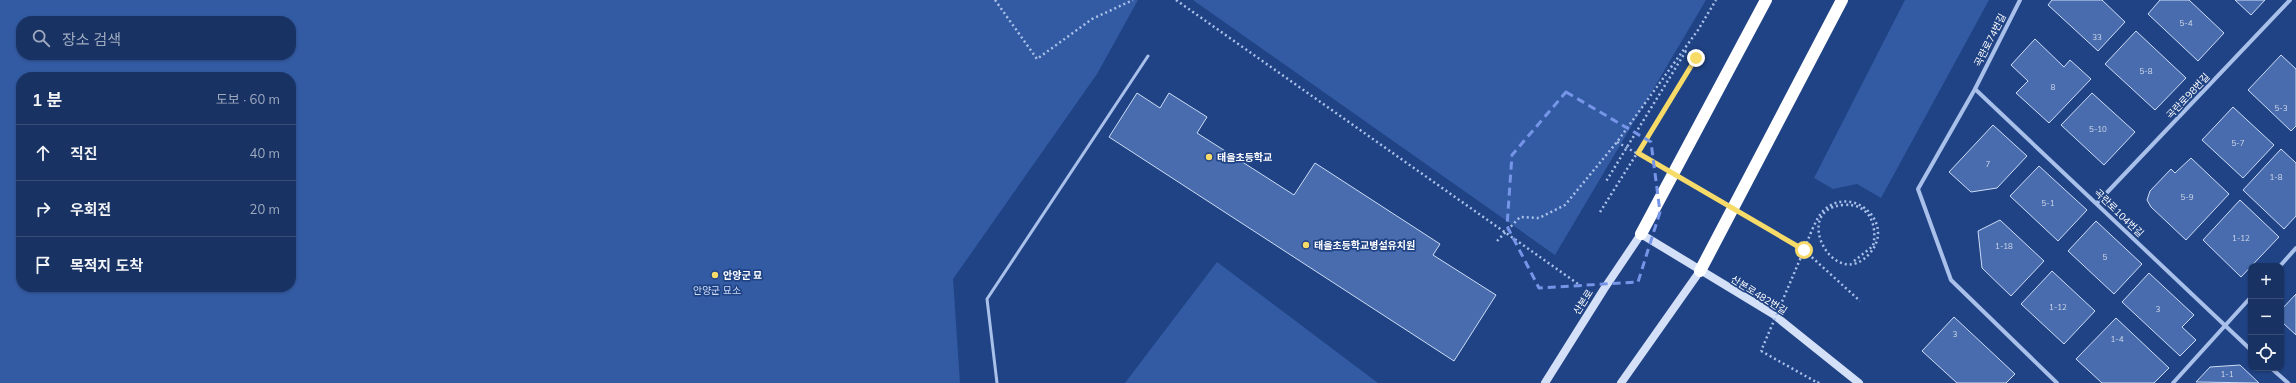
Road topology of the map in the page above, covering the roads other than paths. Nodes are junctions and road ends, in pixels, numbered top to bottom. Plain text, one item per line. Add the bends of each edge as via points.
1 (1766, 0) edge
2 (1842, 0) edge
3 (2020, 0) edge
4 (2290, 0) edge
5 (1148, 56) dead end
6 (1975, 88) junction
7 (2098, 203) junction
8 (1641, 234) junction
9 (2296, 248) edge
10 (2283, 263) edge
11 (1700, 271) junction
12 (2250, 299) edge
13 (2225, 326) junction
14 (2248, 347) edge
15 (2274, 371) edge
16 (997, 383) edge
17 (1545, 383) edge
18 (1621, 383) edge
19 (1859, 383) edge
20 (2057, 383) edge
21 (2173, 383) edge
22 (2288, 383) edge

1 - 8 highway
2 - 11 highway
3 - 6 street, 곡란로74번길
4 - 7 street, 곡란로98번길
5 - 16 lane via 987,299
6 - 7 street, 곡란로104번길
6 - 20 street, 곡란로74번길 via 1918,189 1951,280
7 - 13 street, 곡란로104번길
8 - 11 street, 산본로482번길
8 - 17 street, 산본로
9 - 10 street
11 - 18 street
11 - 19 street, 산본로482번길 via 1772,314
12 - 13 street
13 - 14 street, 곡란로104번길
13 - 21 street
15 - 22 street

